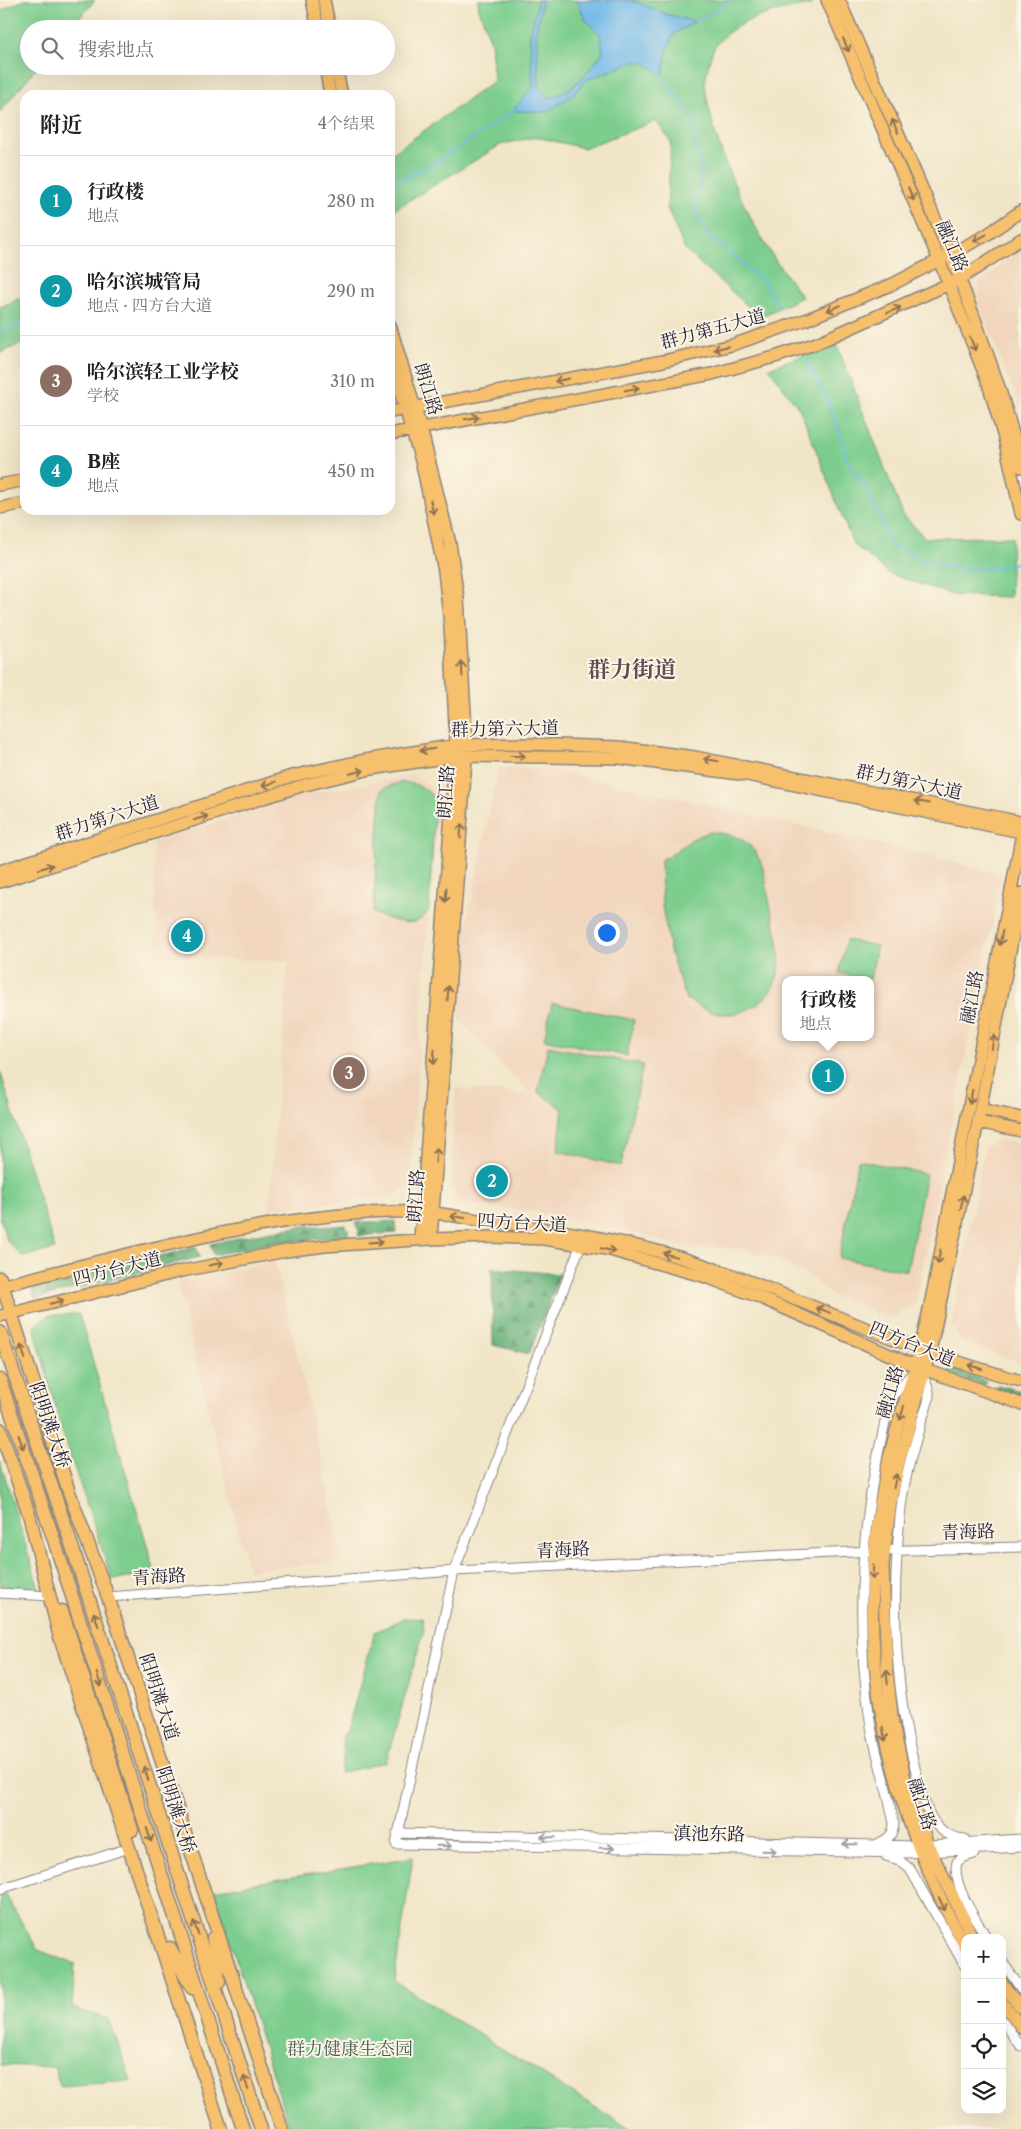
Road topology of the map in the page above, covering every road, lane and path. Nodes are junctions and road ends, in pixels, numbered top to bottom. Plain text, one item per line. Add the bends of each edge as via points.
1 (312, 0) edge
2 (324, 0) edge
3 (827, 0) edge
4 (839, 0) edge
5 (316, 20) edge
6 (328, 20) edge
7 (327, 75) edge
8 (338, 75) edge
9 (329, 90) edge
10 (341, 90) edge
11 (1021, 212) edge
12 (1021, 239) edge
13 (951, 254) junction
14 (939, 260) junction
15 (960, 279) junction
16 (949, 284) junction
17 (395, 346) edge
18 (395, 372) edge
19 (410, 409) junction
20 (395, 411) edge
21 (416, 429) junction
22 (395, 433) edge
23 (1021, 467) edge
24 (20, 481) edge
25 (0, 485) edge
26 (20, 504) edge
27 (0, 508) edge
28 (1021, 514) edge
29 (461, 751) junction
30 (1021, 822) edge
31 (1021, 832) edge
32 (1021, 838) edge
33 (0, 871) edge
34 (0, 882) edge
35 (1021, 892) edge
36 (980, 1110) junction
37 (1021, 1118) edge
38 (978, 1122) junction
39 (1021, 1131) edge
40 (427, 1213) junction
41 (426, 1239) junction
42 (581, 1244) junction
43 (1, 1283) edge
44 (5, 1314) edge
45 (0, 1332) edge
46 (925, 1351) junction
47 (919, 1371) junction
48 (0, 1380) edge
49 (1021, 1382) edge
50 (1021, 1404) edge
51 (0, 1429) edge
52 (885, 1479) junction
53 (870, 1493) junction
54 (71, 1498) junction
55 (29, 1514) junction
56 (889, 1514) junction
57 (898, 1540) junction
58 (1021, 1547) edge
59 (874, 1551) junction
60 (896, 1551) junction
61 (454, 1571) junction
62 (0, 1593) edge
63 (49, 1596) junction
64 (108, 1597) junction
65 (885, 1788) junction
66 (903, 1806) junction
67 (397, 1833) junction
68 (1021, 1839) edge
69 (988, 1846) junction
70 (1021, 1847) edge
71 (129, 1848) junction
72 (874, 1849) junction
73 (924, 1849) junction
74 (925, 1866) junction
75 (944, 1879) junction
76 (0, 1888) edge
77 (928, 1901) junction
78 (967, 1903) junction
79 (971, 1934) edge
80 (985, 1934) edge
81 (213, 1938) junction
82 (961, 1938) edge
83 (170, 1948) junction
84 (961, 1959) edge
85 (1006, 1967) edge
86 (1006, 1988) edge
87 (1021, 1989) edge
88 (1006, 2007) edge
89 (1021, 2008) edge
90 (223, 2011) junction
91 (206, 2012) junction
92 (1005, 2024) edge
93 (1021, 2027) edge
94 (1021, 2046) edge
95 (220, 2129) edge
96 (229, 2129) edge
97 (243, 2129) edge
98 (261, 2129) edge
99 (276, 2129) edge
100 (282, 2129) edge

1 - 5 main road
2 - 6 main road
3 -> 14 main road, 融江路
13 -> 4 main road, 融江路
7 - 9 main road
8 - 10 main road
11 -> 13 main road, 群力第五大道
12 - 15 main road
13 - 14 main road, 群力第五大道
13 - 15 main road, 融江路
14 - 16 main road, 融江路
14 -> 19 main road, 群力第五大道 via 893,284 732,345
15 - 16 main road
15 - 23 main road, 融江路 via 999,387
21 -> 16 main road via 738,368 817,343
16 -> 28 main road, 融江路 via 988,383
17 - 19 main road, 朗江路
18 - 19 main road, 朗江路
19 - 20 main road, 群力第五大道
19 - 21 main road, 朗江路
21 - 22 main road
21 - 29 main road, 朗江路 via 440,501 454,569 460,627
24 - 25 main road
26 - 27 main road
30 -> 29 main road, 群力第六大道 via 695,757 619,747 529,744
29 -> 31 main road, 群力第六大道 via 619,758 748,775
29 -> 33 main road, 群力第六大道 via 365,760 292,776
34 -> 29 main road, 群力第六大道 via 301,786
29 - 40 main road, 朗江路
32 -> 46 main road, 融江路
36 -> 35 main road, 融江路
36 - 37 main road
36 - 38 main road, 融江路
38 - 39 main road
46 -> 38 main road, 融江路
40 - 41 main road, 朗江路
40 - 43 main road, 四方台大道 via 356,1214 290,1221
46 -> 40 main road, 四方台大道 via 770,1289 672,1255 558,1230
41 - 42 main road, 四方台大道 via 522,1238
44 -> 41 main road, 四方台大道 via 238,1259 325,1246
42 -> 47 main road, 四方台大道 via 683,1269 720,1282
42 - 61 street
43 - 44 highway, 阳明滩大道
54 -> 44 highway, 阳明滩大道
90 -> 45 highway, 阳明滩大桥
46 - 47 main road, 融江路
49 -> 46 main road, 四方台大道
47 - 50 main road, 四方台大道
47 -> 52 main road, 融江路
47 - 53 street via 896,1392 893,1399
56 -> 47 main road, 融江路
47 - 57 street via 930,1394 908,1470
48 -> 91 highway, 阳明滩大桥
51 - 55 highway
52 - 53 street
52 - 59 main road, 融江路
53 - 59 street
54 - 64 highway, 阳明滩大道
54 - 81 highway via 101,1604
55 - 63 highway
55 - 83 highway
56 - 57 street
56 - 59 main road, 融江路
57 - 60 street
58 - 60 street, 青海路
59 - 60 street, 青海路
59 - 61 street, 青海路
59 - 65 street via 862,1624 870,1722
59 -> 66 main road, 融江路 via 872,1622 877,1688 888,1753
73 -> 59 main road, 融江路 via 893,1724 883,1588
60 - 69 street via 894,1626 899,1687 924,1803 935,1824 949,1836
61 - 64 street, 青海路
61 - 67 street
62 - 63 street
63 - 71 highway
64 - 100 highway, 阳明滩大道
65 - 66 street
65 - 72 street via 894,1830
66 - 73 main road, 融江路
72 -> 67 street, 滇池东路
67 -> 72 street, 滇池东路 via 396,1844
68 - 69 street, 滇池东路
69 - 70 street, 滇池东路
69 - 73 street, 滇池东路
69 - 78 street via 957,1862 955,1874
71 - 76 street
71 - 95 highway
72 - 73 street, 滇池东路
72 - 77 street via 899,1860 910,1869
73 - 74 main road, 融江路
73 - 75 main road, 融江路
74 - 77 street
74 -> 82 main road, 融江路
75 - 78 street
75 - 79 main road, 融江路
77 - 84 street
78 - 80 street
81 - 90 highway
81 - 99 highway
83 - 91 highway
83 - 96 highway
85 - 87 street
86 - 89 main road
88 - 93 main road
98 -> 90 highway, 阳明滩大桥
91 - 97 highway, 阳明滩大桥
92 - 94 street

